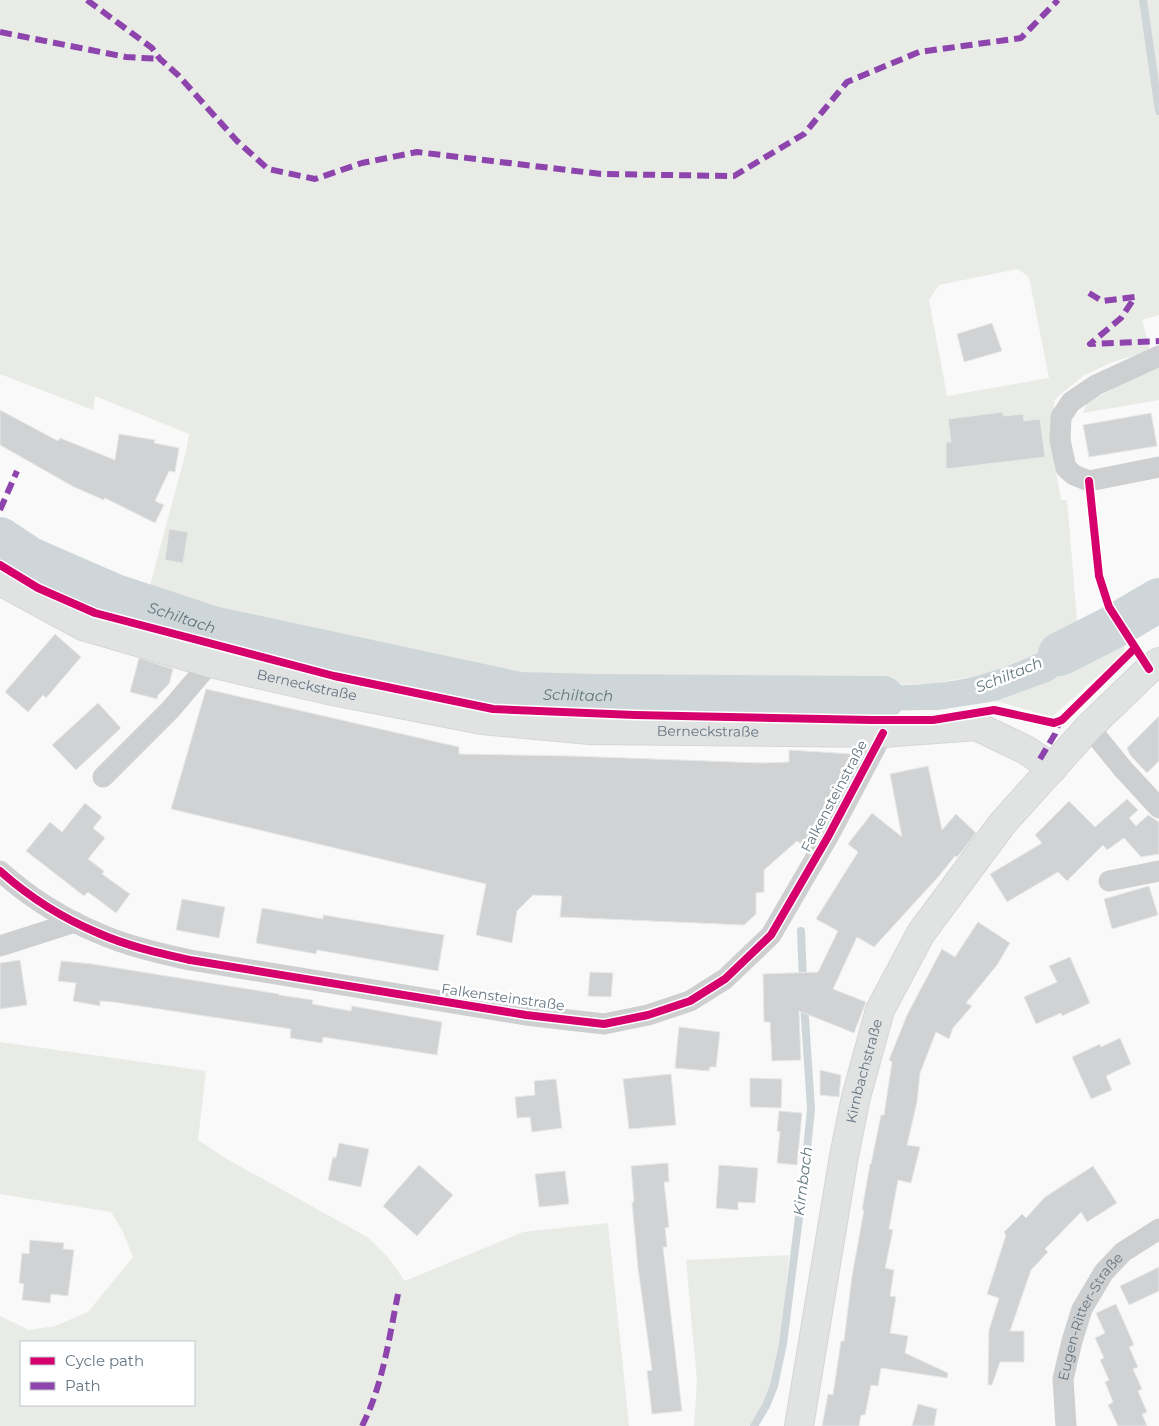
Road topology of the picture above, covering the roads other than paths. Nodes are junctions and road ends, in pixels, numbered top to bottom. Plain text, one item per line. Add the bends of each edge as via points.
1 (1159, 356) edge
2 (1159, 467) edge
3 (0, 581) edge
4 (1159, 662) edge
5 (210, 663) junction
6 (1088, 727) junction
7 (883, 733) junction
8 (1053, 768) junction
9 (103, 777) dead end
10 (1159, 808) edge
11 (1159, 870) edge
12 (0, 871) edge
13 (1109, 881) dead end
14 (75, 922) junction
15 (0, 946) edge
16 (1159, 1230) edge
17 (799, 1426) edge
18 (1066, 1426) edge

1 - 2 street via 1096,385 1071,402 1061,417 1060,440 1066,468 1089,481
3 - 5 main road, Berneckstraße via 83,626
4 - 6 main road
5 - 7 main road, Berneckstraße via 482,720 590,730
5 - 9 street via 171,709
6 - 8 main road
6 - 10 street
7 - 8 main road, Berneckstraße via 976,726 1026,750
7 - 14 street, Falkensteinstraße via 771,935 725,979 690,1001 648,1015 604,1024 526,1015 190,960 146,950 98,934
8 - 17 main road, Kirnbachstraße via 1002,824 921,933 880,1010 849,1130
11 - 13 street
12 - 14 street, Falkensteinstraße via 44,905
14 - 15 street
16 - 18 street, Eugen-Ritter-Straße via 1122,1252 1104,1272 1082,1309 1063,1379

